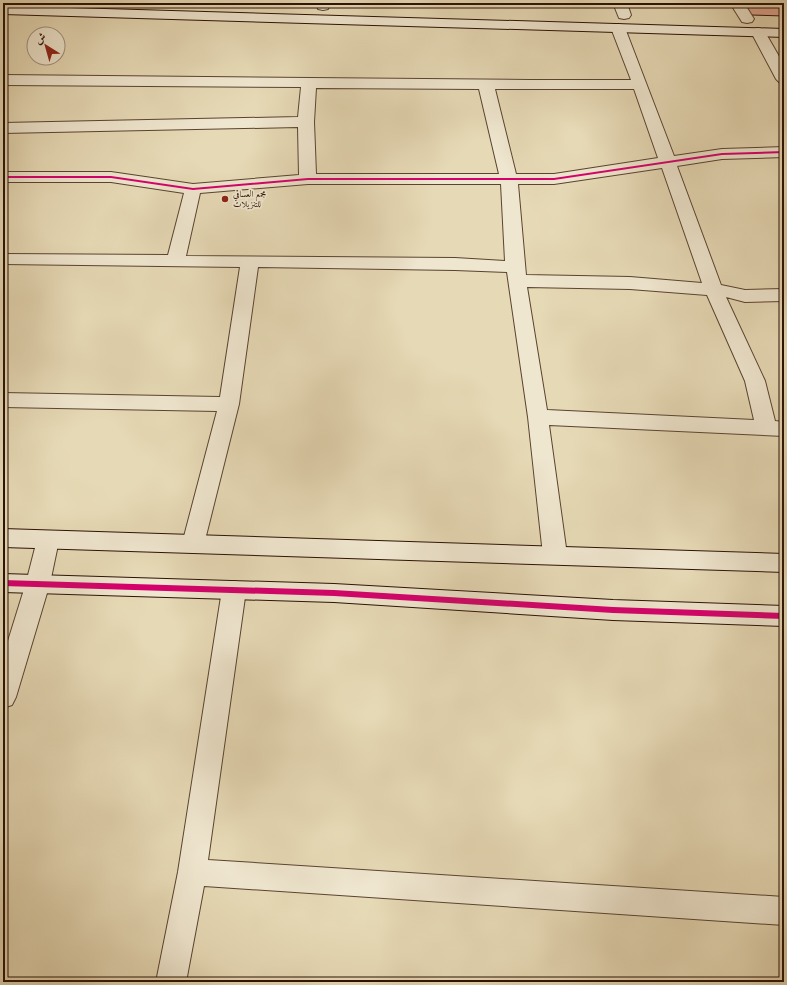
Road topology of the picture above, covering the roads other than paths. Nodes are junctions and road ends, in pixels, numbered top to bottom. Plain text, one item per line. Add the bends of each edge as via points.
1 (182, 3) edge
2 (737, 3) edge
3 (323, 4) edge
4 (3, 10) edge
5 (621, 15) edge
6 (747, 19) junction
7 (784, 20) edge
8 (758, 32) junction
9 (784, 33) edge
10 (784, 79) edge
11 (3, 80) edge
12 (309, 83) junction
13 (640, 84) junction
14 (486, 85) junction
15 (306, 122) junction
16 (3, 128) edge
17 (784, 152) edge
18 (667, 161) junction
19 (3, 177) edge
20 (308, 179) junction
21 (509, 179) junction
22 (193, 189) junction
23 (3, 259) edge
24 (176, 261) junction
25 (250, 262) junction
26 (516, 274) junction
27 (714, 290) junction
28 (784, 295) edge
29 (3, 400) edge
30 (229, 404) junction
31 (538, 417) junction
32 (775, 428) edge
33 (3, 538) edge
34 (48, 540) junction
35 (193, 544) junction
36 (555, 555) junction
37 (784, 563) edge
38 (3, 583) edge
39 (38, 583) junction
40 (234, 590) junction
41 (784, 616) edge
42 (3, 697) edge
43 (192, 872) junction
44 (784, 911) edge
45 (171, 982) edge

1 - 3 street
2 - 6 street
3 - 5 street
4 - 5 street
5 - 6 street
5 - 8 street
5 - 13 street
6 - 7 street
8 - 9 street
8 - 10 street
11 - 12 street
12 - 14 street
12 - 15 street
13 - 14 street
13 - 18 street
14 - 21 street
15 - 16 street
15 - 20 street
17 - 18 street via 722,154
18 - 21 street via 554,179
18 - 27 street
19 - 22 street via 111,177
20 - 21 street
20 - 22 street
21 - 26 street
22 - 24 street
23 - 24 street
24 - 25 street
25 - 26 street via 455,264
25 - 30 street
26 - 27 street
26 - 31 street
27 - 28 street via 745,296
27 - 32 street
29 - 30 street
30 - 35 street
31 - 32 street
31 - 36 street
33 - 34 street
34 - 35 street
34 - 39 street
35 - 36 street
36 - 37 street
38 - 39 street
39 - 40 street
39 - 42 street
40 - 41 street via 334,593 613,610
40 - 43 street
43 - 44 street
43 - 45 street

